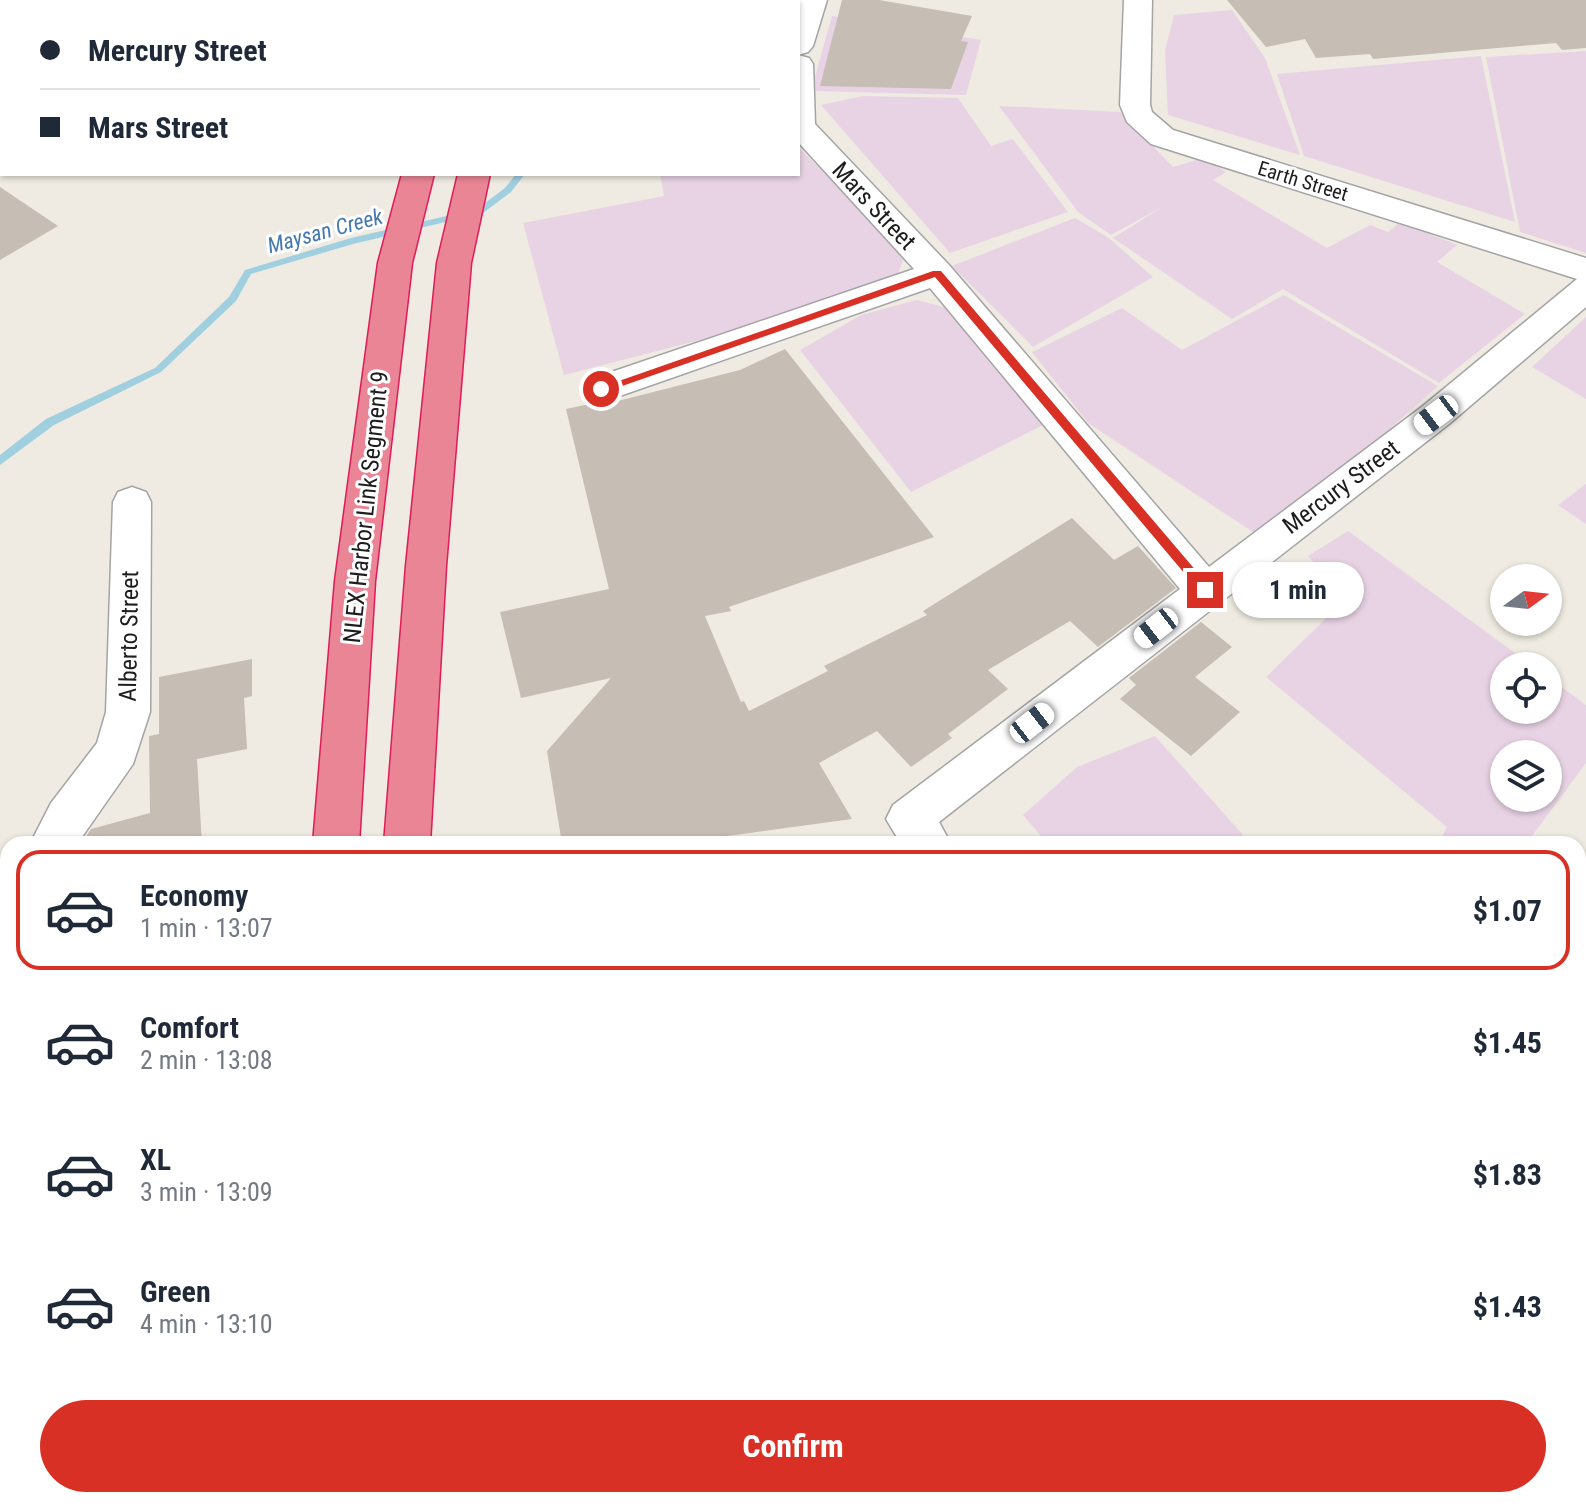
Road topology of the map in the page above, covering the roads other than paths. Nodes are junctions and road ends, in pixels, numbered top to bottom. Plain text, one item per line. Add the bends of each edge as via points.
1 (813, 0) edge
2 (1138, 0) edge
3 (800, 40) edge
4 (800, 126) edge
5 (417, 176) edge
6 (474, 176) edge
7 (1586, 270) edge
8 (937, 273) junction
9 (1586, 288) edge
10 (601, 389) dead end
11 (132, 502) dead end
12 (1205, 590) junction
13 (57, 836) edge
14 (337, 836) edge
15 (408, 836) edge
16 (922, 836) edge

1 - 3 street
2 - 7 street, Earth Street via 1135,105 1145,124 1162,137
4 - 8 street, Mars Street
5 - 14 highway, NLEX Harbor Link Segment 9 via 395,263 355,581
6 - 15 highway via 452,279
8 - 10 street
8 - 12 street, Mars Street
9 - 12 street, Mercury Street via 1436,415
11 - 13 street, Alberto Street via 128,712 117,751
12 - 16 street, Mercury Street via 909,819

